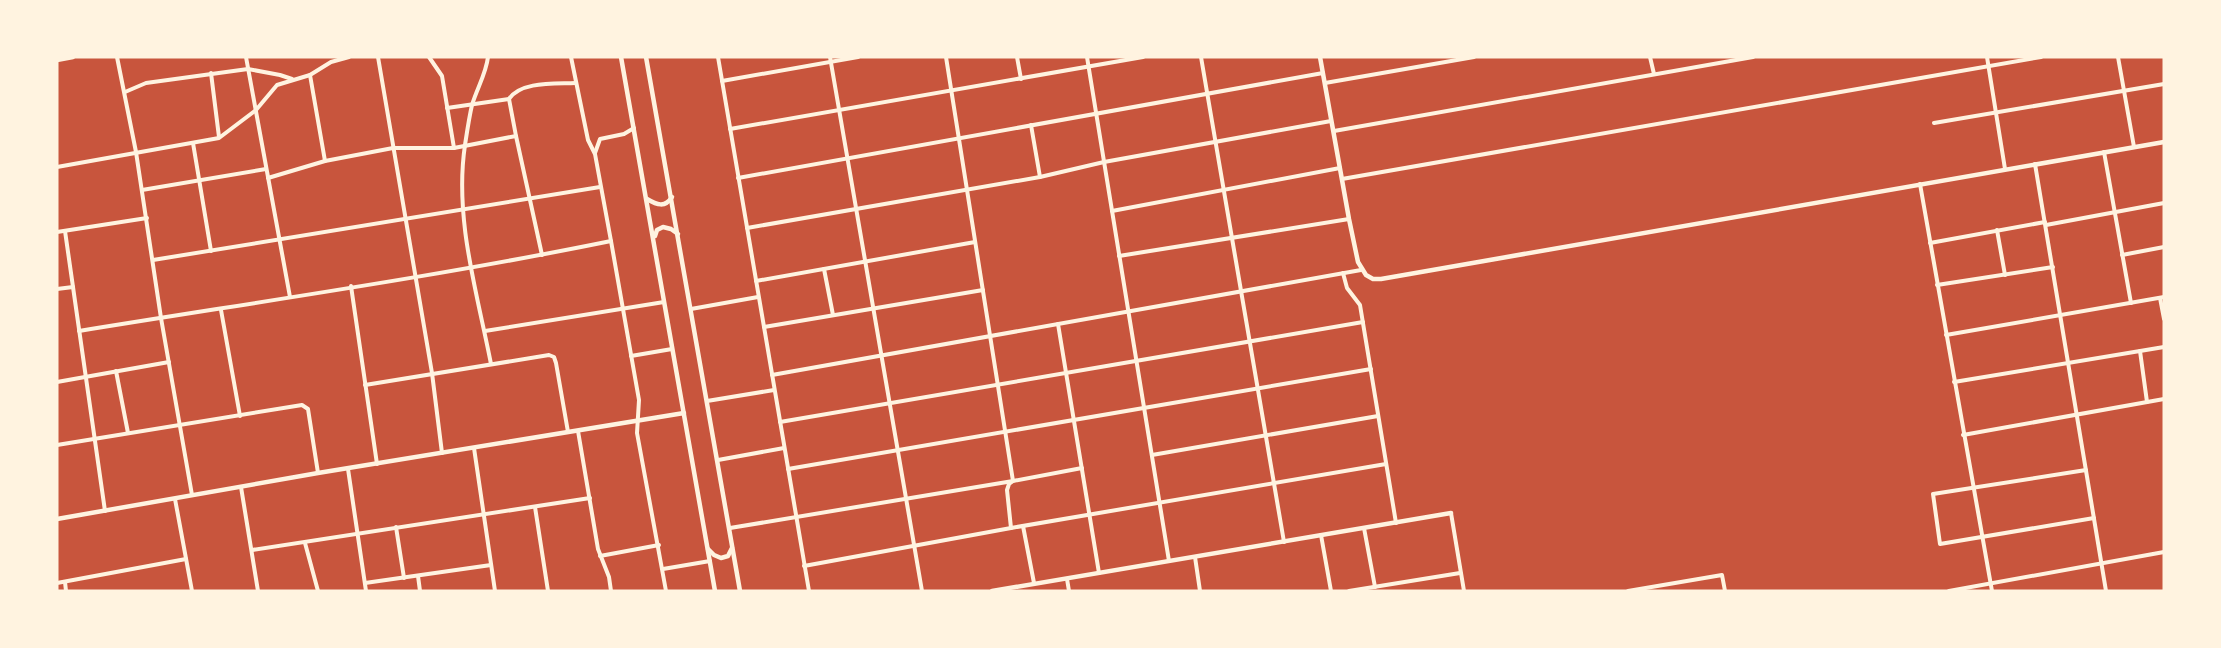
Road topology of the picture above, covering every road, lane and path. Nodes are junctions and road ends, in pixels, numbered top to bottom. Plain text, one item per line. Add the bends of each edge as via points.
1 (73, 57) edge
2 (117, 57) edge
3 (246, 57) edge
4 (349, 57) edge
5 (378, 57) edge
6 (429, 57) edge
7 (488, 57) edge
8 (571, 57) edge
9 (621, 57) edge
10 (646, 57) edge
11 (718, 57) edge
12 (858, 57) edge
13 (946, 57) edge
14 (1017, 57) edge
15 (1087, 57) edge
16 (1143, 57) edge
17 (1201, 57) edge
18 (1320, 57) edge
19 (1429, 57) edge
20 (1474, 57) edge
21 (1650, 57) edge
22 (1753, 57) edge
23 (1987, 57) edge
24 (2041, 57) edge
25 (2118, 57) edge
26 (830, 59) edge
27 (57, 60) edge
28 (1430, 64) junction
29 (1989, 66) junction
30 (1089, 67) junction
31 (248, 69) junction
32 (211, 73) junction
33 (1323, 73) junction
34 (1654, 74) junction
35 (310, 75) junction
36 (1021, 79) junction
37 (293, 80) junction
38 (722, 81) junction
39 (575, 82) junction
40 (1325, 83) junction
41 (2164, 84) edge
42 (951, 91) junction
43 (2125, 91) junction
44 (125, 92) junction
45 (1207, 94) junction
46 (509, 99) junction
47 (472, 104) junction
48 (447, 108) junction
49 (256, 110) junction
50 (839, 110) junction
51 (1995, 113) junction
52 (1096, 114) junction
53 (1331, 121) junction
54 (1934, 123) dead end
55 (1031, 125) junction
56 (634, 128) junction
57 (730, 129) junction
58 (1334, 131) junction
59 (516, 136) junction
60 (219, 138) junction
61 (959, 138) junction
62 (1215, 141) junction
63 (2164, 142) edge
64 (192, 143) junction
65 (465, 146) junction
66 (2134, 147) junction
67 (393, 148) junction
68 (454, 148) junction
69 (136, 152) junction
70 (2104, 152) junction
71 (595, 153) junction
72 (847, 158) junction
73 (325, 161) junction
74 (1104, 162) junction
75 (2036, 164) junction
76 (57, 167) edge
77 (1340, 168) junction
78 (266, 169) junction
79 (2004, 169) junction
80 (1040, 177) junction
81 (268, 178) junction
82 (738, 178) junction
83 (1342, 179) junction
84 (199, 180) junction
85 (1920, 184) junction
86 (600, 188) junction
87 (967, 188) junction
88 (1223, 188) junction
89 (142, 190) junction
90 (672, 197) junction
91 (531, 198) junction
92 (647, 200) junction
93 (2164, 203) edge
94 (856, 208) junction
95 (462, 209) junction
96 (1112, 211) junction
97 (2115, 212) junction
98 (147, 218) junction
99 (405, 219) junction
100 (1349, 219) junction
101 (2045, 224) junction
102 (747, 228) junction
103 (1997, 230) junction
104 (65, 231) junction
105 (57, 232) edge
106 (678, 234) junction
107 (1232, 238) junction
108 (654, 239) junction
109 (279, 240) junction
110 (612, 241) junction
111 (975, 242) junction
112 (1930, 243) junction
113 (2164, 248) edge
114 (211, 251) junction
115 (542, 255) junction
116 (2122, 255) junction
117 (1119, 256) junction
118 (153, 260) junction
119 (865, 262) junction
120 (472, 267) junction
121 (2053, 267) junction
122 (824, 269) junction
123 (1361, 270) junction
124 (1343, 273) junction
125 (416, 275) junction
126 (2005, 275) junction
127 (756, 281) junction
128 (1937, 285) junction
129 (73, 286) junction
130 (351, 286) junction
131 (57, 289) edge
132 (982, 290) junction
133 (1241, 291) junction
134 (290, 297) junction
135 (759, 297) junction
136 (2162, 298) edge
137 (664, 302) junction
138 (2131, 303) junction
139 (621, 308) junction
140 (691, 309) junction
141 (873, 309) junction
142 (221, 310) junction
143 (1128, 311) junction
144 (833, 315) junction
145 (2060, 315) junction
146 (161, 318) junction
147 (2164, 319) edge
148 (1363, 322) junction
149 (1058, 324) junction
150 (764, 327) junction
151 (79, 331) junction
152 (485, 331) junction
153 (1946, 335) junction
154 (989, 336) junction
155 (1250, 341) junction
156 (2164, 347) edge
157 (672, 349) junction
158 (2140, 351) junction
159 (881, 355) junction
160 (631, 356) junction
161 (169, 362) junction
162 (1137, 362) junction
163 (2068, 363) junction
164 (491, 364) junction
165 (1371, 369) junction
166 (116, 371) junction
167 (1066, 372) junction
168 (432, 373) junction
169 (772, 375) junction
170 (84, 377) junction
171 (57, 382) edge
172 (1954, 382) junction
173 (997, 384) junction
174 (365, 385) junction
175 (1258, 387) junction
176 (774, 390) junction
177 (2164, 399) edge
178 (707, 401) junction
179 (2147, 402) junction
180 (889, 404) junction
181 (1144, 408) junction
182 (684, 413) junction
183 (2077, 415) junction
184 (240, 416) junction
185 (1378, 416) junction
186 (637, 421) junction
187 (1074, 421) junction
188 (780, 422) junction
189 (179, 425) junction
190 (578, 431) junction
191 (568, 432) junction
192 (1005, 432) junction
193 (128, 433) junction
194 (1963, 435) junction
195 (1266, 436) junction
196 (93, 439) junction
197 (57, 445) edge
198 (474, 448) junction
199 (784, 448) junction
200 (897, 450) junction
201 (442, 453) junction
202 (1152, 454) junction
203 (718, 460) junction
204 (377, 464) junction
205 (1386, 464) junction
206 (1082, 468) junction
207 (348, 469) junction
208 (788, 469) junction
209 (2086, 470) junction
210 (318, 473) junction
211 (1013, 481) junction
212 (1274, 483) junction
213 (241, 487) junction
214 (1972, 488) junction
215 (192, 496) junction
216 (590, 498) junction
217 (906, 498) junction
218 (175, 499) junction
219 (1160, 503) junction
220 (535, 507) junction
221 (105, 511) junction
222 (1450, 513) joint
223 (483, 515) junction
224 (796, 516) junction
225 (1089, 516) junction
226 (57, 518) edge
227 (2094, 518) junction
228 (1396, 522) junction
229 (1023, 526) junction
230 (396, 527) junction
231 (730, 528) junction
232 (1011, 528) junction
233 (1364, 528) junction
234 (357, 533) junction
235 (1321, 535) junction
236 (1981, 537) junction
237 (1284, 542) junction
238 (306, 543) junction
239 (659, 545) junction
240 (914, 546) junction
241 (733, 547) junction
242 (708, 549) junction
243 (252, 550) junction
244 (2164, 552) edge
245 (600, 556) junction
246 (1195, 557) junction
247 (186, 559) junction
248 (710, 561) junction
249 (1169, 561) junction
250 (2102, 563) junction
251 (491, 565) junction
252 (804, 566) junction
253 (663, 569) junction
254 (1099, 573) junction
255 (1460, 573) junction
256 (418, 576) junction
257 (404, 578) junction
258 (1067, 579) junction
259 (65, 582) junction
260 (57, 583) edge
261 (365, 583) junction
262 (1034, 584) junction
263 (1990, 584) junction
264 (1375, 587) junction
265 (66, 591) edge
266 (192, 591) edge
267 (258, 591) edge
268 (318, 591) edge
269 (366, 591) edge
270 (420, 591) edge
271 (495, 591) edge
272 (548, 591) edge
273 (611, 591) edge
274 (666, 591) edge
275 (715, 591) edge
276 (740, 591) edge
277 (809, 591) edge
278 (922, 591) edge
279 (992, 591) edge
280 (1069, 591) edge
281 (1200, 591) edge
282 (1330, 591) edge
283 (1349, 591) edge
284 (1464, 591) edge
285 (1628, 591) edge
286 (1725, 591) edge
287 (1949, 591) edge
288 (1992, 591) edge
289 (2106, 591) edge

1 - 27 street
2 - 44 street
3 - 31 street
4 - 35 street via 331,62
5 - 67 street
6 - 48 street via 441,72
7 - 47 street
8 - 39 street
9 - 56 street
10 - 90 street
11 - 38 street
12 - 26 street
13 - 42 street
14 - 36 street
15 - 30 street
16 - 30 street
17 - 45 street
18 - 33 street
19 - 28 street
20 - 28 street
21 - 34 street
22 - 34 street
23 - 29 street
24 - 29 street
25 - 43 street
26 - 38 street
26 - 50 street
28 - 40 street
29 - 51 street
29 - 83 street
30 - 36 street
30 - 52 street
31 - 32 street
31 - 37 street
31 - 49 street
32 - 44 street via 146,83
32 - 60 street
33 - 40 street
33 - 45 street
34 - 58 street
35 - 37 street
35 - 73 street
36 - 42 street
37 - 49 street via 277,85
38 - 57 street
39 - 46 street via 525,87
39 - 71 street via 588,140
40 - 53 street
41 - 43 street
42 - 50 street
42 - 61 street
43 - 51 street
43 - 66 street
44 - 69 street
45 - 52 street
45 - 62 street
46 - 47 street
46 - 59 street
47 - 48 street
47 - 65 street
48 - 68 street
49 - 60 street
49 - 78 street
50 - 57 street
50 - 72 street
51 - 54 street
51 - 79 street
52 - 55 street
52 - 74 street
53 - 58 street
53 - 62 street
55 - 61 street
55 - 80 street
56 - 71 street via 600,139
56 - 92 street
57 - 82 street
58 - 77 street
59 - 65 street
59 - 91 street
60 - 64 street
61 - 72 street
61 - 87 street
62 - 74 street
62 - 88 street
63 - 66 street
64 - 69 street
64 - 84 street
65 - 68 street
65 - 95 street
66 - 70 street
67 - 68 street
67 - 73 street
67 - 99 street
69 - 76 street
69 - 89 street
70 - 75 street
70 - 97 street
71 - 86 street
72 - 82 street
72 - 94 street
73 - 81 street
74 - 80 street
74 - 96 street
75 - 79 street
75 - 101 street
77 - 83 street
77 - 88 street
78 - 81 street
78 - 84 street
79 - 85 street
80 - 87 street
81 - 109 street
82 - 102 street
83 - 100 street
84 - 89 street
84 - 114 street
85 - 112 street
85 - 123 street via 1381,279 1369,277
86 - 91 street
86 - 110 street
87 - 94 street
87 - 111 street
88 - 96 street
88 - 107 street
89 - 98 street
90 - 92 street via 662,205
90 - 106 street
91 - 95 street
91 - 115 street
92 - 108 street
93 - 97 street
94 - 102 street
94 - 119 street
95 - 99 street
95 - 120 street
96 - 117 street
97 - 101 street
97 - 116 street
98 - 104 street
98 - 118 street
99 - 109 street
99 - 125 street
100 - 107 street
100 - 123 street
101 - 103 street
101 - 121 street
102 - 127 street
103 - 112 street
103 - 126 street
104 - 105 street
104 - 129 street
106 - 108 street via 662,227
106 - 140 street
107 - 117 street
107 - 133 street
108 - 137 street
109 - 114 street
109 - 134 street
110 - 115 street
110 - 139 street
111 - 119 street
111 - 132 street
112 - 128 street
113 - 116 street
114 - 118 street
115 - 120 street
116 - 138 street
117 - 143 street
118 - 146 street
119 - 122 street
119 - 141 street
120 - 125 street
120 - 152 street
121 - 126 street
121 - 145 street
122 - 127 street
122 - 144 street
123 - 124 street
124 - 133 street
124 - 148 street via 1347,288 1358,300
125 - 130 street
125 - 168 street
126 - 128 street
127 - 135 street
128 - 153 street
129 - 131 street
129 - 151 street
130 - 134 street
130 - 174 street
132 - 141 street
132 - 154 street
133 - 143 street
133 - 155 street
134 - 142 street
135 - 140 street
135 - 150 street
136 - 138 street
136 - 147 street
137 - 139 street
137 - 157 street
138 - 145 street
139 - 152 street
139 - 160 street
140 - 178 street
141 - 144 street
141 - 159 street
142 - 146 street
142 - 184 street
143 - 149 street
143 - 162 street
144 - 150 street
145 - 153 street
145 - 163 street
146 - 151 street
146 - 161 street
148 - 155 street
148 - 165 street
149 - 154 street
149 - 167 street
150 - 169 street
151 - 170 street
152 - 164 street
153 - 172 street
154 - 159 street
154 - 173 street
155 - 162 street
155 - 175 street
156 - 158 street
157 - 160 street
157 - 182 street
158 - 163 street
158 - 179 street
159 - 169 street
159 - 180 street
160 - 186 street via 639,400
161 - 166 street
161 - 189 street
162 - 167 street
162 - 181 street
163 - 172 street
163 - 183 street
164 - 168 street
164 - 191 street via 544,355 554,357
165 - 175 street
165 - 185 street
166 - 170 street
166 - 193 street
167 - 173 street
167 - 187 street
168 - 174 street
168 - 201 street
169 - 176 street
170 - 171 street
170 - 196 street
172 - 194 street
173 - 180 street
173 - 192 street
174 - 204 street
175 - 181 street
175 - 195 street
176 - 178 street
176 - 188 street
177 - 179 street
178 - 203 street
179 - 183 street
180 - 188 street
180 - 200 street
181 - 187 street
181 - 202 street
182 - 186 street
182 - 242 street
183 - 194 street
183 - 209 street
184 - 189 street
184 - 210 street via 306,406
185 - 195 street
185 - 205 street
186 - 190 street
186 - 239 street
187 - 192 street
187 - 206 street
188 - 199 street
189 - 193 street
189 - 215 street
190 - 191 street
190 - 216 street
191 - 198 street
192 - 200 street
192 - 211 street
193 - 196 street
194 - 214 street
195 - 202 street
195 - 212 street
196 - 197 street
196 - 221 street
198 - 201 street
198 - 223 street
199 - 203 street
199 - 208 street
200 - 208 street
200 - 217 street
201 - 204 street
202 - 219 street
203 - 231 street
204 - 207 street
205 - 212 street
205 - 228 street
206 - 211 street
206 - 225 street
207 - 210 street
207 - 234 street
208 - 224 street
209 - 214 street
209 - 227 street
210 - 213 street
211 - 217 street
211 - 232 street via 1007,490
212 - 219 street
212 - 237 street
213 - 215 street
213 - 243 street
214 - 236 street
214 - 236 street via 1933,494 1940,544
215 - 218 street
216 - 220 street
216 - 245 street
217 - 224 street
217 - 240 street
218 - 221 street
218 - 247 street
219 - 225 street
219 - 249 street
220 - 223 street
220 - 272 street
221 - 226 street
222 - 228 street
222 - 255 street
223 - 230 street
223 - 251 street
224 - 231 street
224 - 252 street
225 - 229 street
225 - 254 street
227 - 236 street
227 - 250 street
228 - 233 street
229 - 232 street
229 - 262 street
230 - 234 street
230 - 257 street
231 - 241 street
232 - 240 street
233 - 235 street
233 - 264 street
234 - 238 street
234 - 261 street
235 - 237 street
235 - 282 street
236 - 263 street
237 - 246 street
238 - 243 street
238 - 268 street
239 - 245 street
239 - 253 street
240 - 252 street
240 - 278 street
241 - 242 street via 724,558 716,557
241 - 276 street
242 - 248 street
243 - 267 street
244 - 250 street
245 - 273 street
246 - 249 street
246 - 281 street
247 - 259 street
247 - 266 street
248 - 253 street
248 - 275 street
249 - 254 street
250 - 263 street
250 - 289 street
251 - 256 street
251 - 271 street
252 - 277 street
253 - 274 street
254 - 258 street
255 - 264 street
255 - 284 street
256 - 257 street
256 - 270 street
257 - 261 street
258 - 262 street
258 - 280 street
259 - 260 street
259 - 265 street
261 - 269 street
262 - 279 street
263 - 287 street
263 - 288 street
264 - 283 street
285 - 286 street via 1722,575

